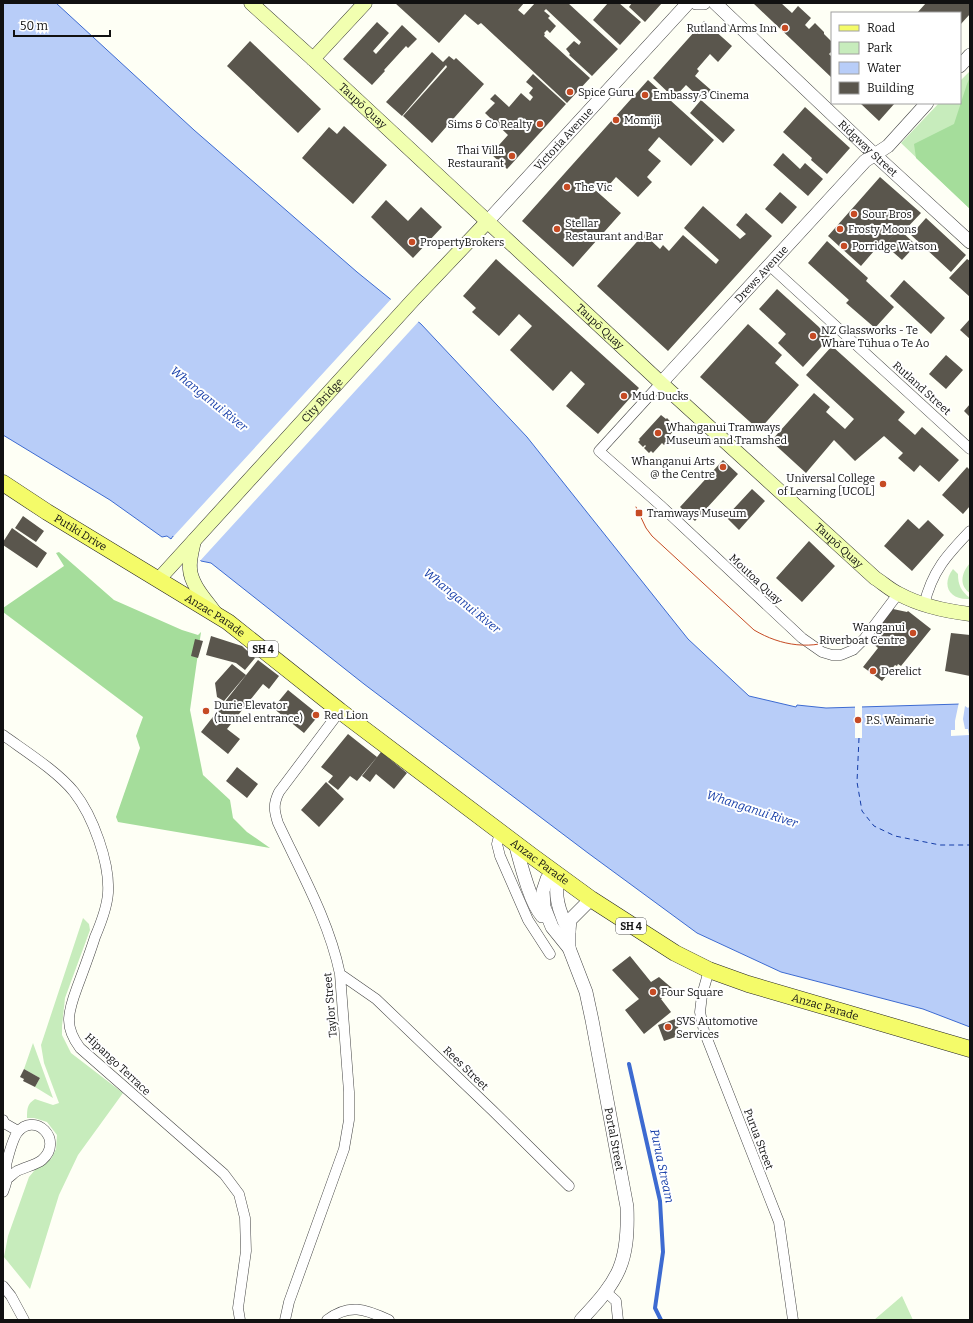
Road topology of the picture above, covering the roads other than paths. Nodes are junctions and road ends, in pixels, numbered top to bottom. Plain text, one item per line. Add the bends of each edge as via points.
1 (251, 3) edge
2 (365, 3) edge
3 (688, 3) edge
4 (696, 3) edge
5 (704, 3) edge
6 (715, 3) edge
7 (970, 56) edge
8 (313, 59) junction
9 (961, 65) edge
10 (926, 104) edge
11 (875, 155) junction
12 (487, 222) junction
13 (970, 242) edge
14 (769, 265) junction
15 (661, 383) junction
16 (970, 449) edge
17 (599, 451) joint
18 (3, 483) edge
19 (970, 531) edge
20 (191, 548) junction
21 (159, 579) junction
22 (898, 594) junction
23 (924, 605) junction
24 (215, 613) junction
25 (970, 614) edge
26 (340, 711) junction
27 (3, 735) edge
28 (500, 832) junction
29 (515, 843) junction
30 (557, 874) junction
31 (591, 899) junction
32 (552, 928) junction
33 (569, 931) junction
34 (569, 948) junction
35 (550, 954) dead end
36 (709, 970) junction
37 (340, 974) junction
38 (970, 1049) edge
39 (3, 1120) edge
40 (18, 1131) junction
41 (7, 1178) junction
42 (569, 1186) dead end
43 (3, 1192) edge
44 (3, 1286) edge
45 (606, 1292) junction
46 (24, 1320) edge
47 (240, 1320) edge
48 (285, 1320) edge
49 (327, 1320) edge
50 (389, 1320) edge
51 (581, 1320) edge
52 (618, 1320) edge
53 (792, 1320) edge

1 - 8 main road, Taupō Quay
2 - 8 main road
3 - 12 street, Victoria Avenue
4 - 5 street
6 - 11 street, Ridgway Street
7 - 9 street
8 - 12 main road, Taupō Quay
10 - 11 street, Drews Avenue via 888,146
11 - 13 street, Ridgway Street
11 - 14 street, Drews Avenue via 864,161
12 - 15 main road, Taupō Quay
12 - 20 main road, City Bridge via 413,300
14 - 15 street, Drews Avenue
14 - 16 street, Rutland Street
15 - 17 street, Drews Avenue
15 - 22 main road, Taupō Quay via 875,578
17 - 22 street, Moutoa Quay via 802,638 822,652 841,655 854,650
18 - 21 main road, Putiki Drive / SH 4 via 140,570
19 - 23 street via 942,561 931,582
20 - 21 main road, City Bridge
20 - 24 main road via 190,571
21 - 24 main road, Anzac Parade / SH 4
22 - 23 main road, Taupō Quay
23 - 25 main road, Taupō Quay
24 - 26 main road, Anzac Parade / SH 4
26 - 28 main road, Anzac Parade / SH 4
26 - 37 street, Taylor Street via 279,792 274,808 278,823 326,927
27 - 47 street, Hipango Terrace via 66,783 80,800 92,822 106,866 108,893 102,919 72,1001 68,1021 70,1030 84,1051 224,1174 239,1194 247,1233 238,1308
28 - 29 main road, Anzac Parade / SH 4
28 - 35 street via 497,844 500,856 528,920
29 - 30 main road, Anzac Parade / SH 4
29 - 32 street, Portal Street via 537,910
30 - 31 main road, Anzac Parade / SH 4
30 - 32 street, Portal Street via 548,879 544,889 544,907
30 - 33 street, Portal Street via 562,919
31 - 33 street, Portal Street via 570,920
31 - 36 main road, Anzac Parade / SH 4 via 674,953
32 - 34 street, Portal Street
33 - 34 street, Portal Street
34 - 45 street, Portal Street via 586,992 627,1207 627,1240 623,1263
36 - 38 main road, Anzac Parade / SH 4
36 - 53 street, Purua Street via 700,1012 704,1031 779,1222
37 - 42 street, Rees Street via 376,999
37 - 48 street, Taylor Street via 349,1120 344,1149 289,1302
39 - 40 street
40 - 41 street via 6,1166
40 - 41 street via 32,1125 46,1130 50,1143 48,1153 42,1160
41 - 43 street
44 - 46 street
45 - 51 street, Portal Street
45 - 52 street via 616,1301
49 - 50 street via 350,1309 359,1309

